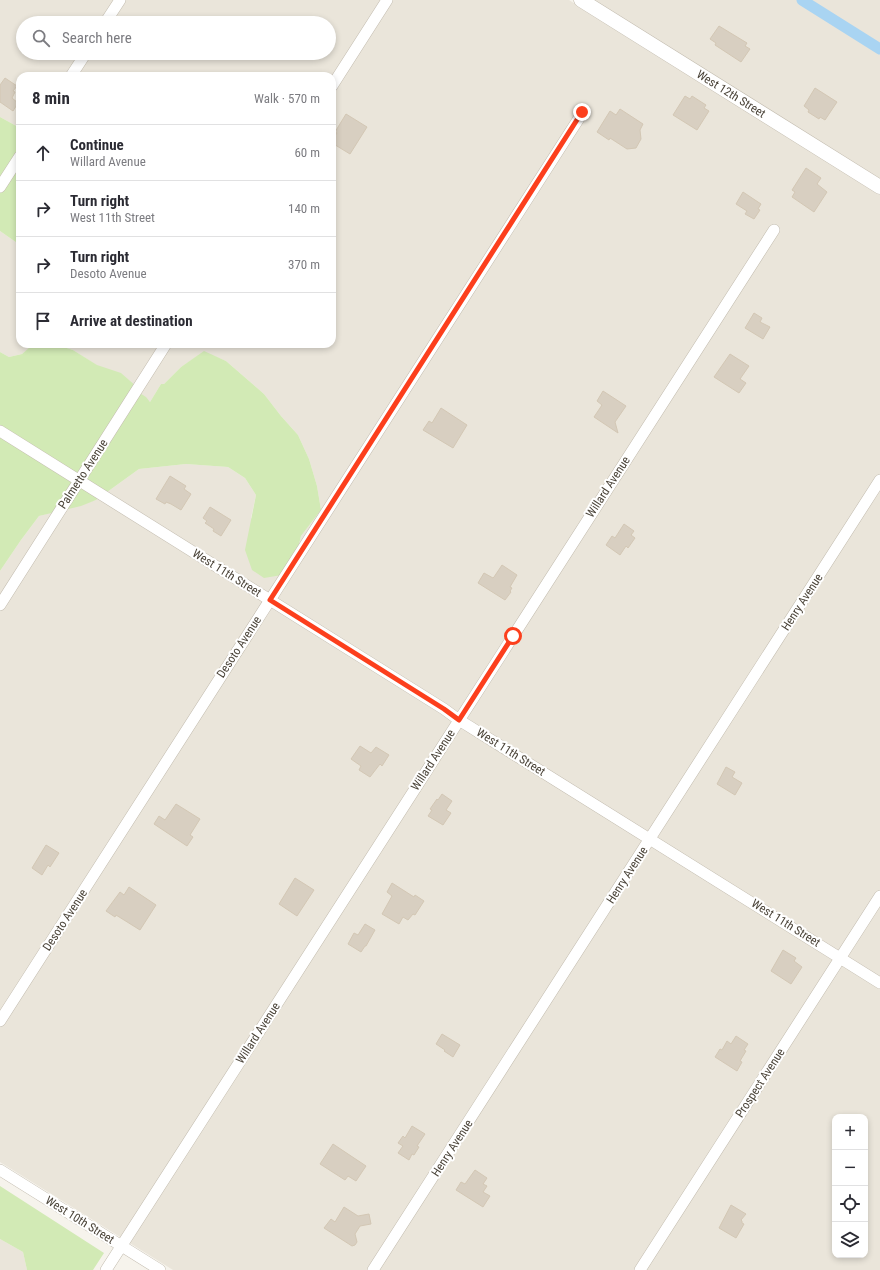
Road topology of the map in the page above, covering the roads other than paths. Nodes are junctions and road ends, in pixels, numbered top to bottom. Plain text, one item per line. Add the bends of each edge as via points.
1 (120, 0) edge
2 (387, 0) edge
3 (581, 0) edge
4 (110, 16) edge
5 (81, 60) edge
6 (74, 72) edge
7 (336, 80) edge
8 (582, 112) dead end
9 (16, 162) edge
10 (0, 187) edge
11 (880, 187) edge
12 (774, 230) dead end
13 (163, 348) edge
14 (0, 431) edge
15 (79, 480) junction
16 (880, 480) edge
17 (270, 600) junction
18 (0, 604) edge
19 (459, 720) junction
20 (650, 839) junction
21 (880, 896) edge
22 (841, 958) junction
23 (880, 982) edge
24 (0, 1021) edge
25 (0, 1170) edge
26 (122, 1246) junction
27 (106, 1270) edge
28 (160, 1270) edge
29 (373, 1270) edge
30 (640, 1270) edge

1 - 4 street
2 - 7 street
3 - 11 street, West 12th Street
5 - 6 street
8 - 17 street, Desoto Avenue
9 - 10 street
12 - 19 street, Willard Avenue
13 - 15 street, Palmetto Avenue
14 - 15 street, West 11th Street
15 - 17 street, West 11th Street
15 - 18 street, Palmetto Avenue
16 - 20 street, Henry Avenue
17 - 19 street, West 11th Street
17 - 24 street, Desoto Avenue
19 - 20 street, West 11th Street
19 - 26 street, Willard Avenue
20 - 22 street, West 11th Street
20 - 29 street, Henry Avenue
21 - 22 street, Prospect Avenue
22 - 23 street, West 11th Street
22 - 30 street, Prospect Avenue
25 - 26 street, West 10th Street
26 - 27 street, Willard Avenue
26 - 28 street, West 10th Street

